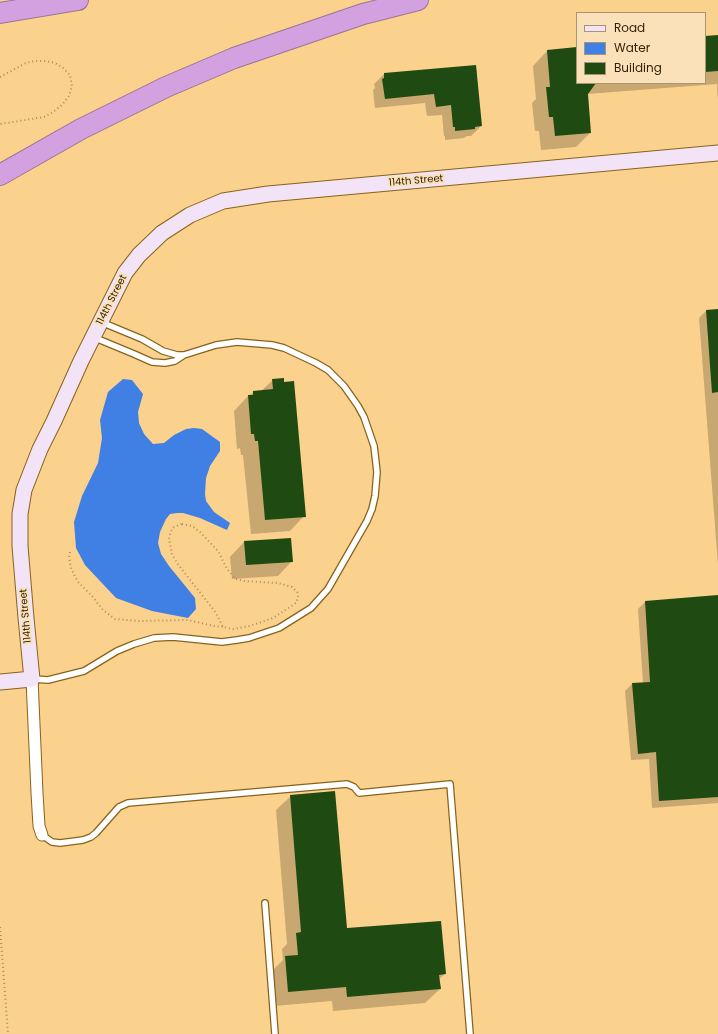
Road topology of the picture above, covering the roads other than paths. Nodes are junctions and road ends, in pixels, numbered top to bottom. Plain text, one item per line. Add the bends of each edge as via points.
1 (23, 0) edge
2 (78, 0) edge
3 (418, 0) edge
4 (0, 2) edge
5 (0, 13) edge
6 (718, 153) edge
7 (0, 175) edge
8 (100, 322) junction
9 (93, 337) junction
10 (184, 355) junction
11 (32, 679) junction
12 (0, 682) edge
13 (42, 835) joint
14 (265, 903) dead end
15 (275, 1034) edge
16 (470, 1034) edge

1 - 4 highway
2 - 5 highway
3 - 7 highway via 356,17 234,58 166,87 88,126
6 - 8 street, 114th Street via 268,194 223,201 190,215 151,243 125,273
8 - 9 street, 114th Street
8 - 10 lane via 142,339 163,351
9 - 10 lane via 152,362 175,361
9 - 11 street, 114th Street via 40,449 24,490 20,514 22,570
10 - 11 lane via 216,345 237,342 259,343 284,348 306,357 336,377 358,406 374,446 377,485 367,521 328,589 311,608 279,628 249,638 222,642 173,637 154,638 117,651 84,671 48,680
11 - 12 street
11 - 13 street, 114th Street via 37,793
13 - 16 lane via 52,842 60,843 83,840 96,833 120,807 128,803 347,784 359,792 450,784
14 - 15 lane

